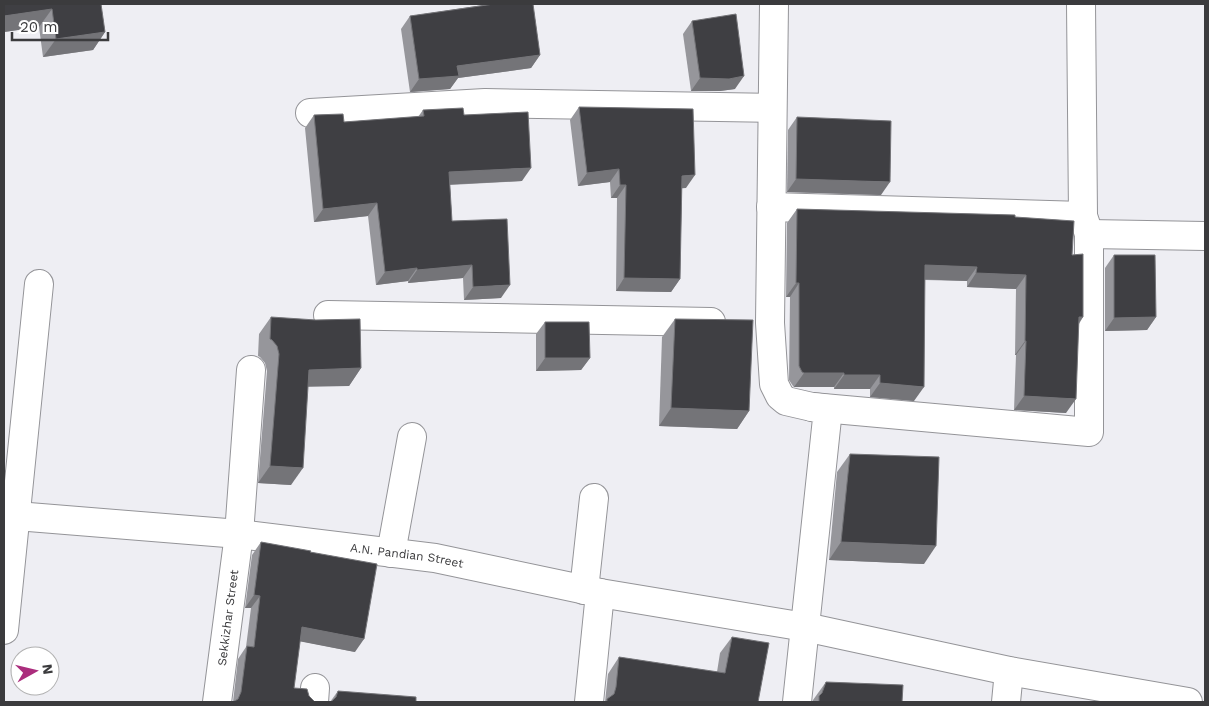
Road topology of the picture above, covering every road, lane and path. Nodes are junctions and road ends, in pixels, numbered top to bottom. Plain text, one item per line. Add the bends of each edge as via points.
1 (774, 4) edge
2 (1081, 4) edge
3 (772, 108) junction
4 (310, 113) dead end
5 (771, 207) junction
6 (1086, 225) junction
7 (1205, 236) edge
8 (39, 284) dead end
9 (328, 315) dead end
10 (751, 322) junction
11 (251, 370) dead end
12 (812, 407) junction
13 (412, 437) dead end
14 (594, 498) dead end
15 (9, 516) edge
16 (239, 534) junction
17 (391, 552) junction
18 (592, 591) junction
19 (805, 628) junction
20 (4, 630) edge
21 (1009, 671) junction
22 (1205, 695) edge
23 (217, 702) edge
24 (589, 702) edge
25 (797, 702) edge
26 (1006, 702) edge
27 (1188, 702) edge
28 (1196, 702) edge

1 - 3 street
2 - 6 street
3 - 4 street via 485,103
3 - 5 street
5 - 6 street
5 - 10 street
6 - 7 street
6 - 12 street via 1089,432
8 - 15 street
9 - 10 street
10 - 12 street via 780,396 786,401
11 - 16 street, Sekkizhar Street
12 - 19 street via 828,409
13 - 17 street
14 - 18 street
15 - 16 street, A.N. Pandian Street
15 - 20 street
16 - 17 street, A.N. Pandian Street
16 - 23 street, Sekkizhar Street
17 - 18 street, A.N. Pandian Street
18 - 19 street, A.N. Pandian Street
18 - 24 street
19 - 21 street, A.N. Pandian Street
19 - 25 street
21 - 26 street
21 - 27 street, A.N. Pandian Street
22 - 28 street

